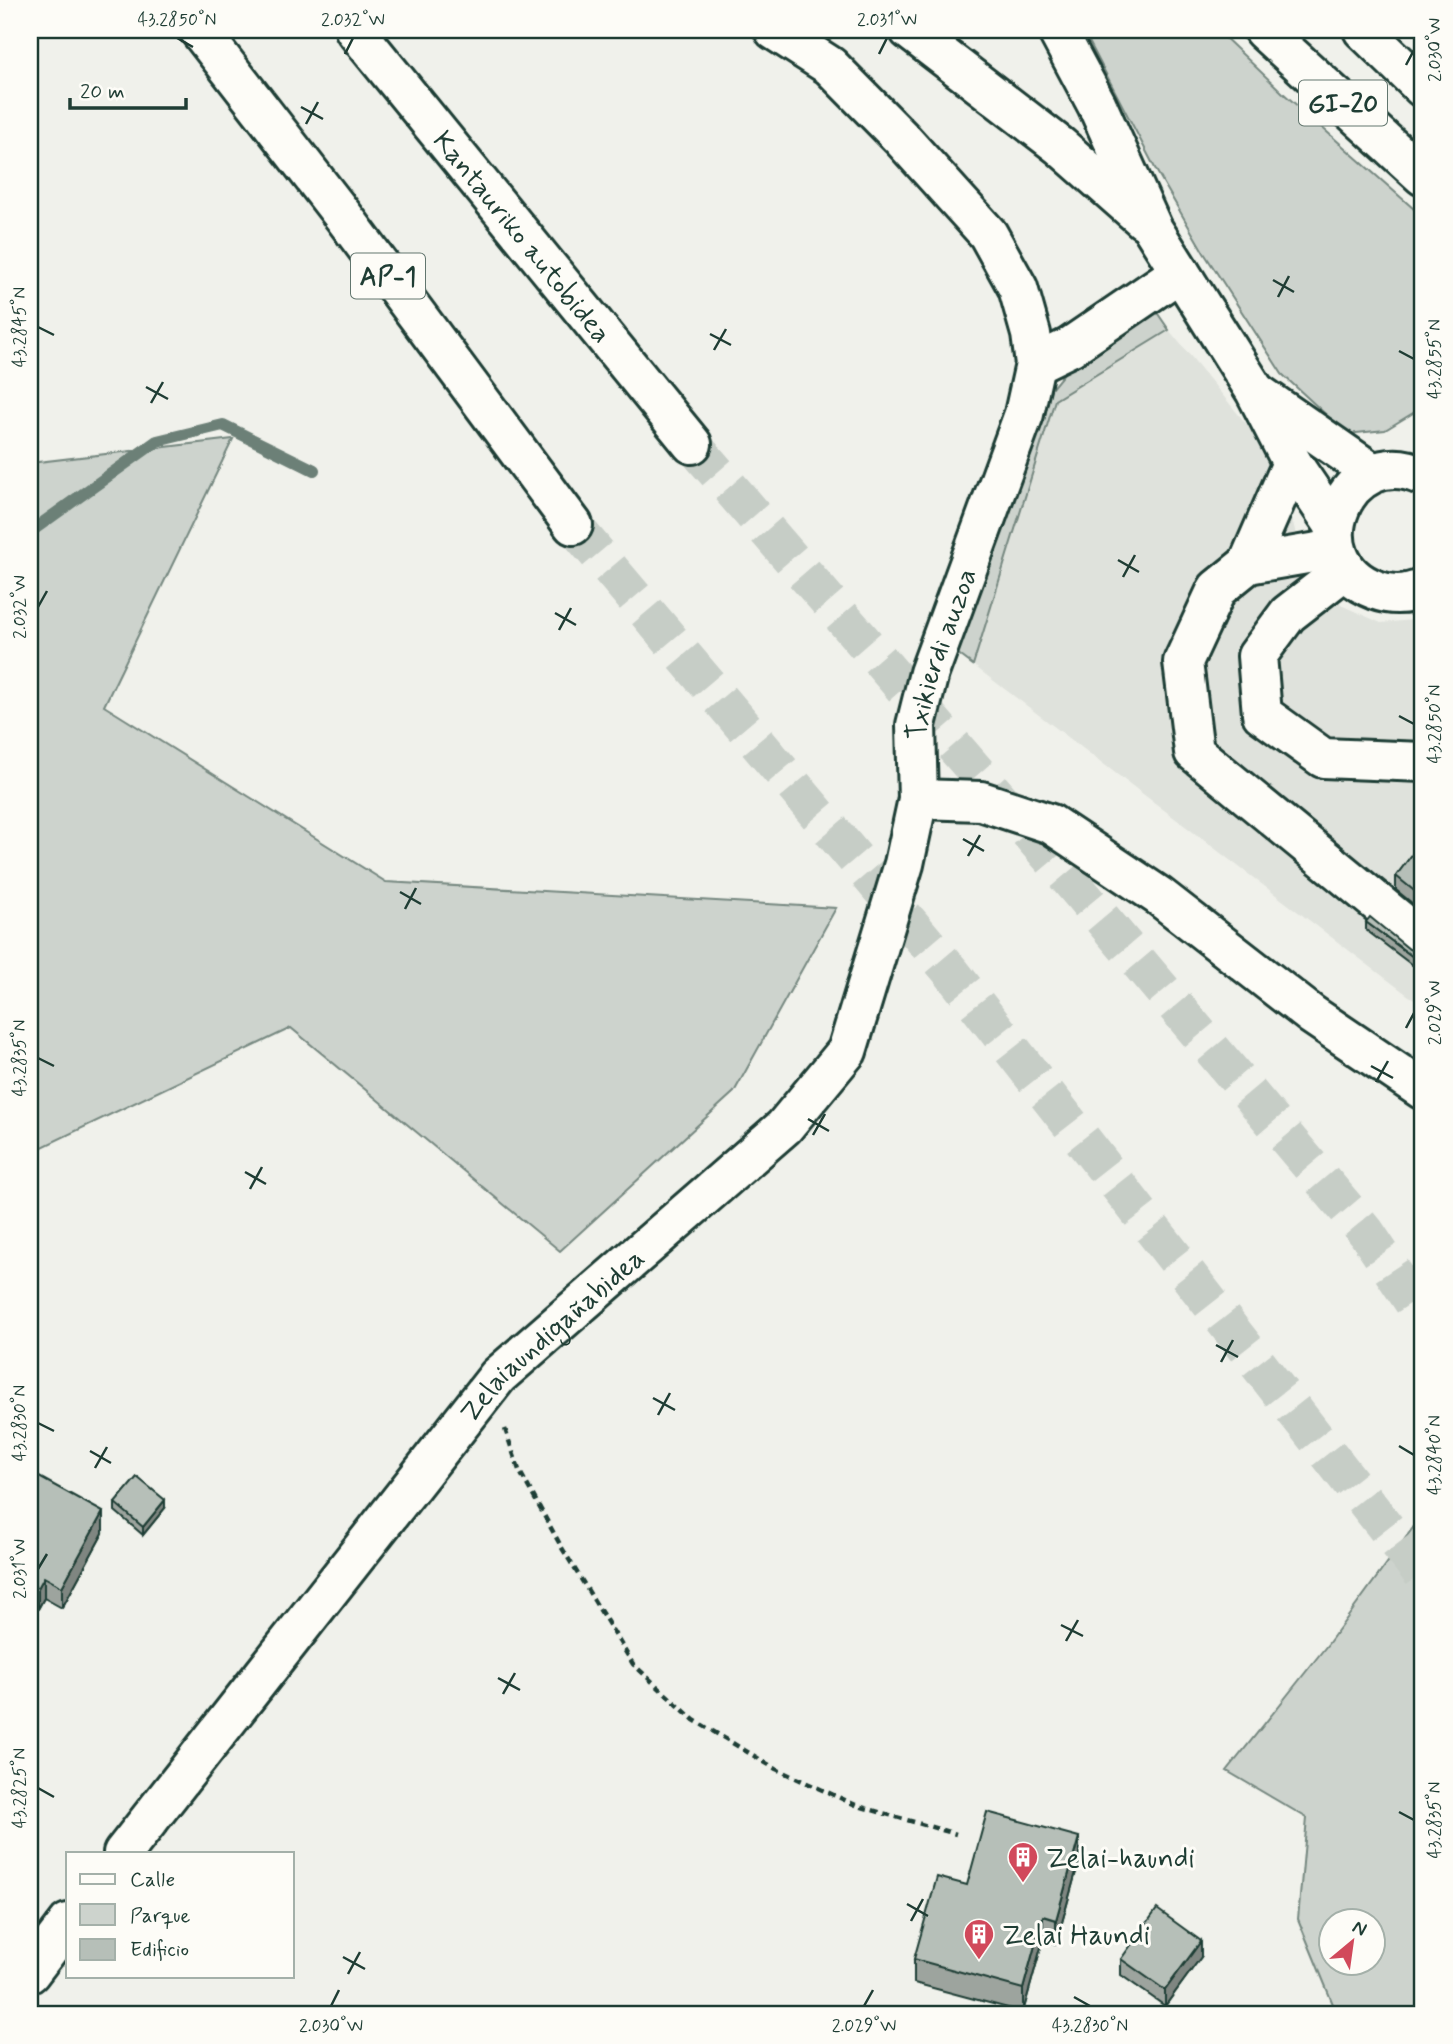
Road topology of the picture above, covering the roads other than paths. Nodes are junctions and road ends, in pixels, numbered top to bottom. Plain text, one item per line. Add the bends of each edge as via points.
1 (199, 30) edge
2 (355, 30) edge
3 (774, 30) edge
4 (909, 30) edge
5 (1057, 30) edge
6 (1263, 30) edge
7 (1363, 30) edge
8 (1423, 88) edge
9 (1423, 176) edge
10 (1153, 229) junction
11 (1180, 272) junction
12 (1035, 364) junction
13 (1255, 391) junction
14 (692, 444) tunnel mouth
15 (1292, 463) junction
16 (1403, 466) edge
17 (573, 525) tunnel mouth
18 (1339, 548) junction
19 (1248, 564) junction
20 (1423, 588) edge
21 (1423, 762) edge
22 (918, 799) junction
23 (1423, 940) edge
24 (1423, 1090) edge
25 (124, 1852) edge
26 (66, 1926) edge
27 (30, 1973) edge

1 - 17 main road, AP-1
2 - 14 main road, Kantauriko autobidea
3 - 12 main road, Txikierdi auzoa via 830,66 988,234 1018,288
4 - 10 main road via 1060,146
5 - 10 main road
6 - 9 main road, GI-20
7 - 8 main road, GI-20
10 - 11 main road
11 - 12 main road via 1070,347
11 - 13 main road
12 - 22 main road, Txikierdi auzoa via 1024,414 929,673 916,725
13 - 15 main road
13 - 16 main road
15 - 18 main road
15 - 19 main road
16 - 18 main road via 1355,485 1342,501
18 - 19 main road
18 - 20 main road via 1365,586 1388,594
18 - 21 main road via 1257,656 1262,713 1323,758
19 - 23 main road via 1217,589 1183,662 1194,752
22 - 24 main road via 981,801 1051,824 1159,896 1312,1015
22 - 25 main road, Zelaiaundigañabidea via 904,864 847,1051 785,1127 498,1376
26 - 27 main road

